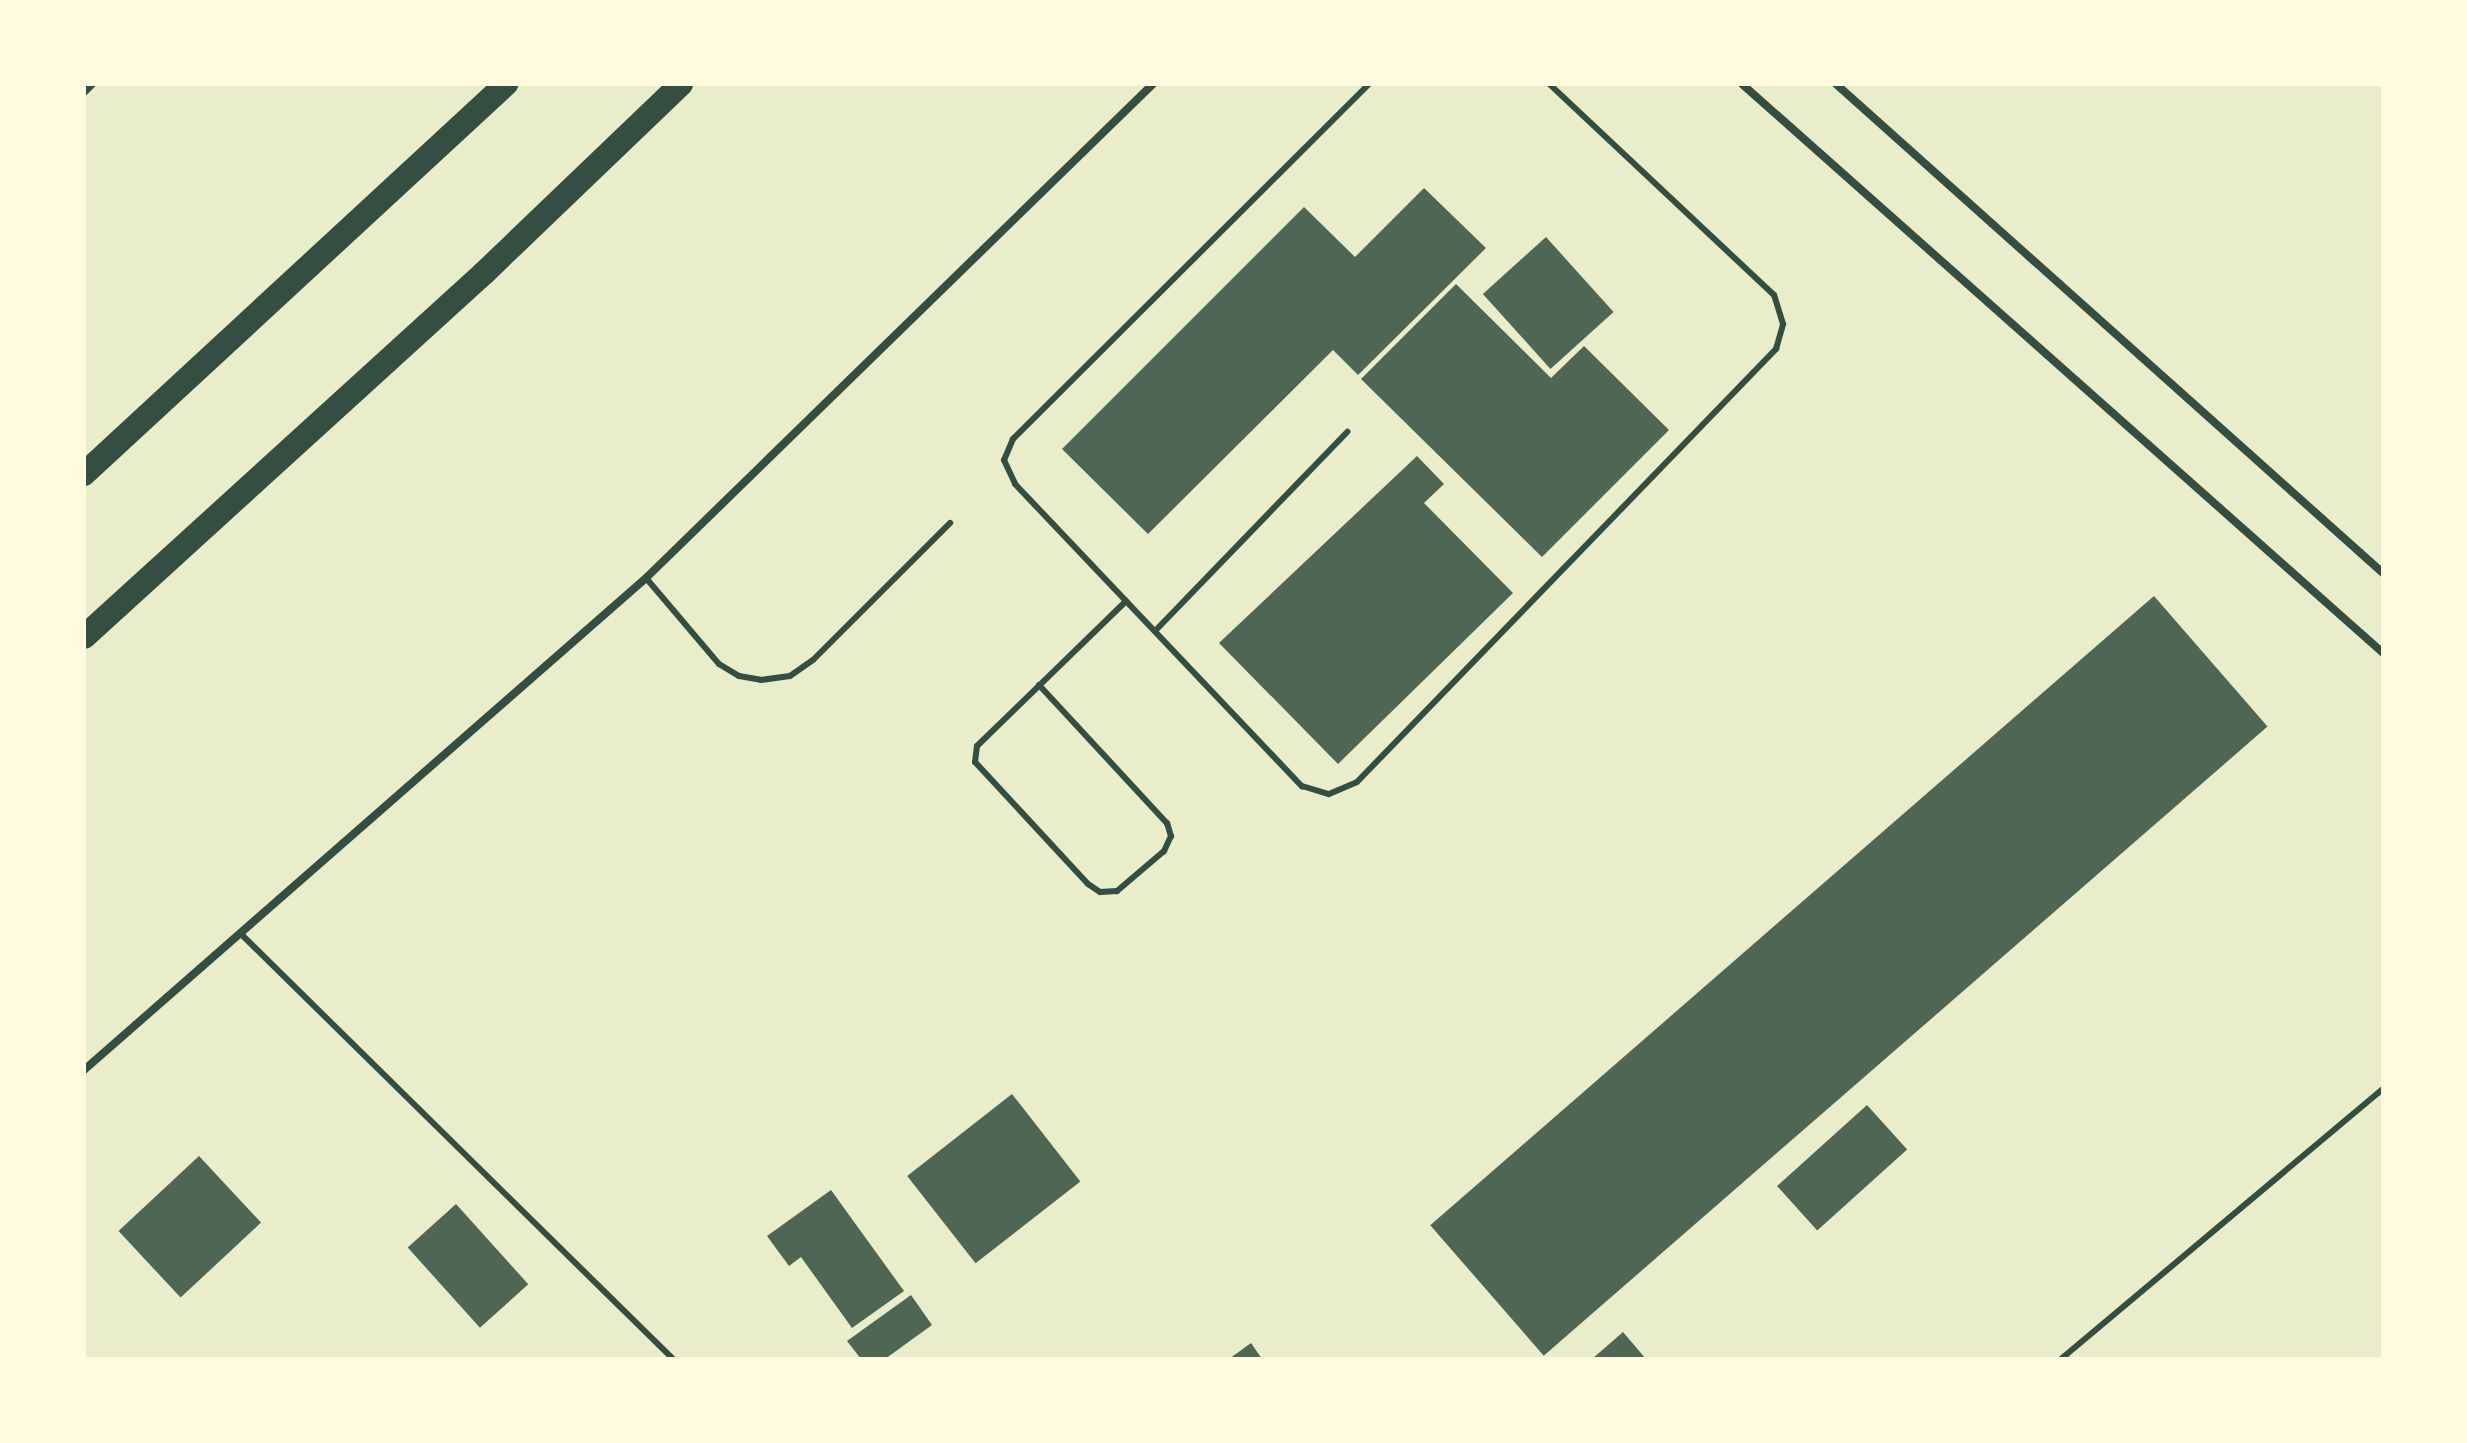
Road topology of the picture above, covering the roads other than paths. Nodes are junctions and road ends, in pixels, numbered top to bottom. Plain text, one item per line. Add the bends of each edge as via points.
1 (92, 84) edge
2 (506, 84) edge
3 (681, 84) edge
4 (1153, 84) edge
5 (1369, 84) edge
6 (1549, 84) edge
7 (1742, 84) edge
8 (1836, 84) edge
9 (84, 92) edge
10 (1347, 432) dead end
11 (84, 474) edge
12 (950, 523) dead end
13 (2383, 573) edge
14 (646, 578) junction
15 (1126, 601) junction
16 (1155, 631) junction
17 (84, 637) edge
18 (2383, 653) edge
19 (1039, 685) junction
20 (241, 934) junction
21 (84, 1070) edge
22 (2383, 1089) edge
23 (673, 1359) edge
24 (2061, 1359) edge

1 - 9 street
2 - 11 highway
3 - 17 highway via 484,273
4 - 14 street
5 - 15 lane via 1013,439 1004,460 1015,484
6 - 16 lane via 1774,295 1783,324 1776,349 1357,782 1329,794 1302,786
7 - 18 street
8 - 13 street
10 - 16 lane
12 - 14 lane via 813,660 790,676 761,680 739,676 719,664
14 - 20 street
15 - 16 lane
15 - 19 lane
19 - 19 lane via 977,746 975,762 1088,884 1100,892 1117,891 1164,851 1171,836 1167,823
20 - 21 street
20 - 23 lane
22 - 24 lane

